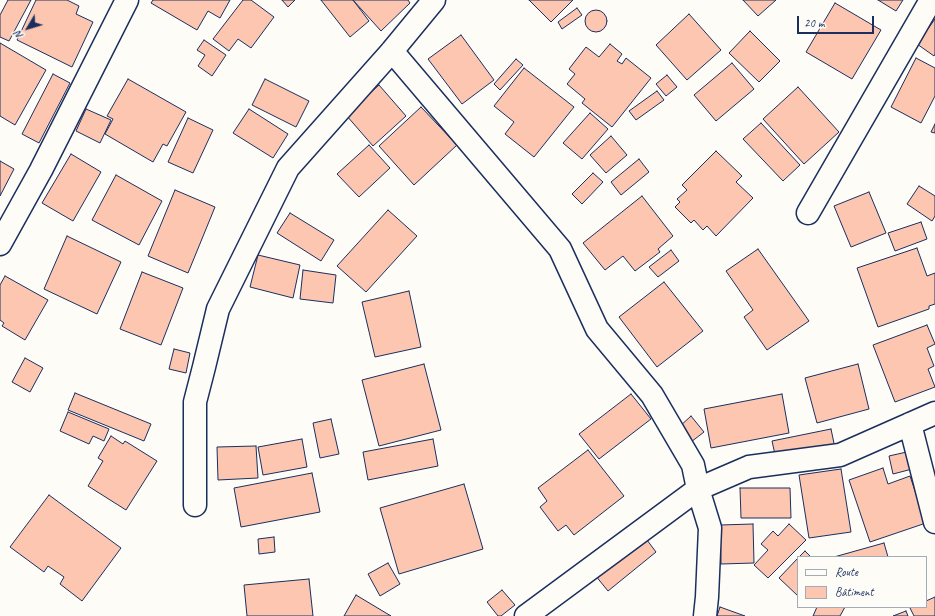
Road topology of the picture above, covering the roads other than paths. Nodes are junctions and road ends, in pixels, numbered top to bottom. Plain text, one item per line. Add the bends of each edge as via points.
1 (127, 0) edge
2 (434, 0) edge
3 (930, 0) edge
4 (392, 51) junction
5 (808, 213) dead end
6 (0, 244) edge
7 (935, 412) edge
8 (910, 424) junction
9 (698, 489) junction
10 (194, 505) dead end
11 (935, 522) edge
12 (526, 616) edge
13 (705, 616) edge

1 - 6 street via 41,170
2 - 4 street
3 - 5 street
4 - 9 street via 560,249 597,329 652,395 693,465
4 - 10 street via 288,168 218,309 195,402
7 - 8 street
8 - 9 street via 840,455 749,467
8 - 11 street
9 - 12 street
9 - 13 street via 710,528

